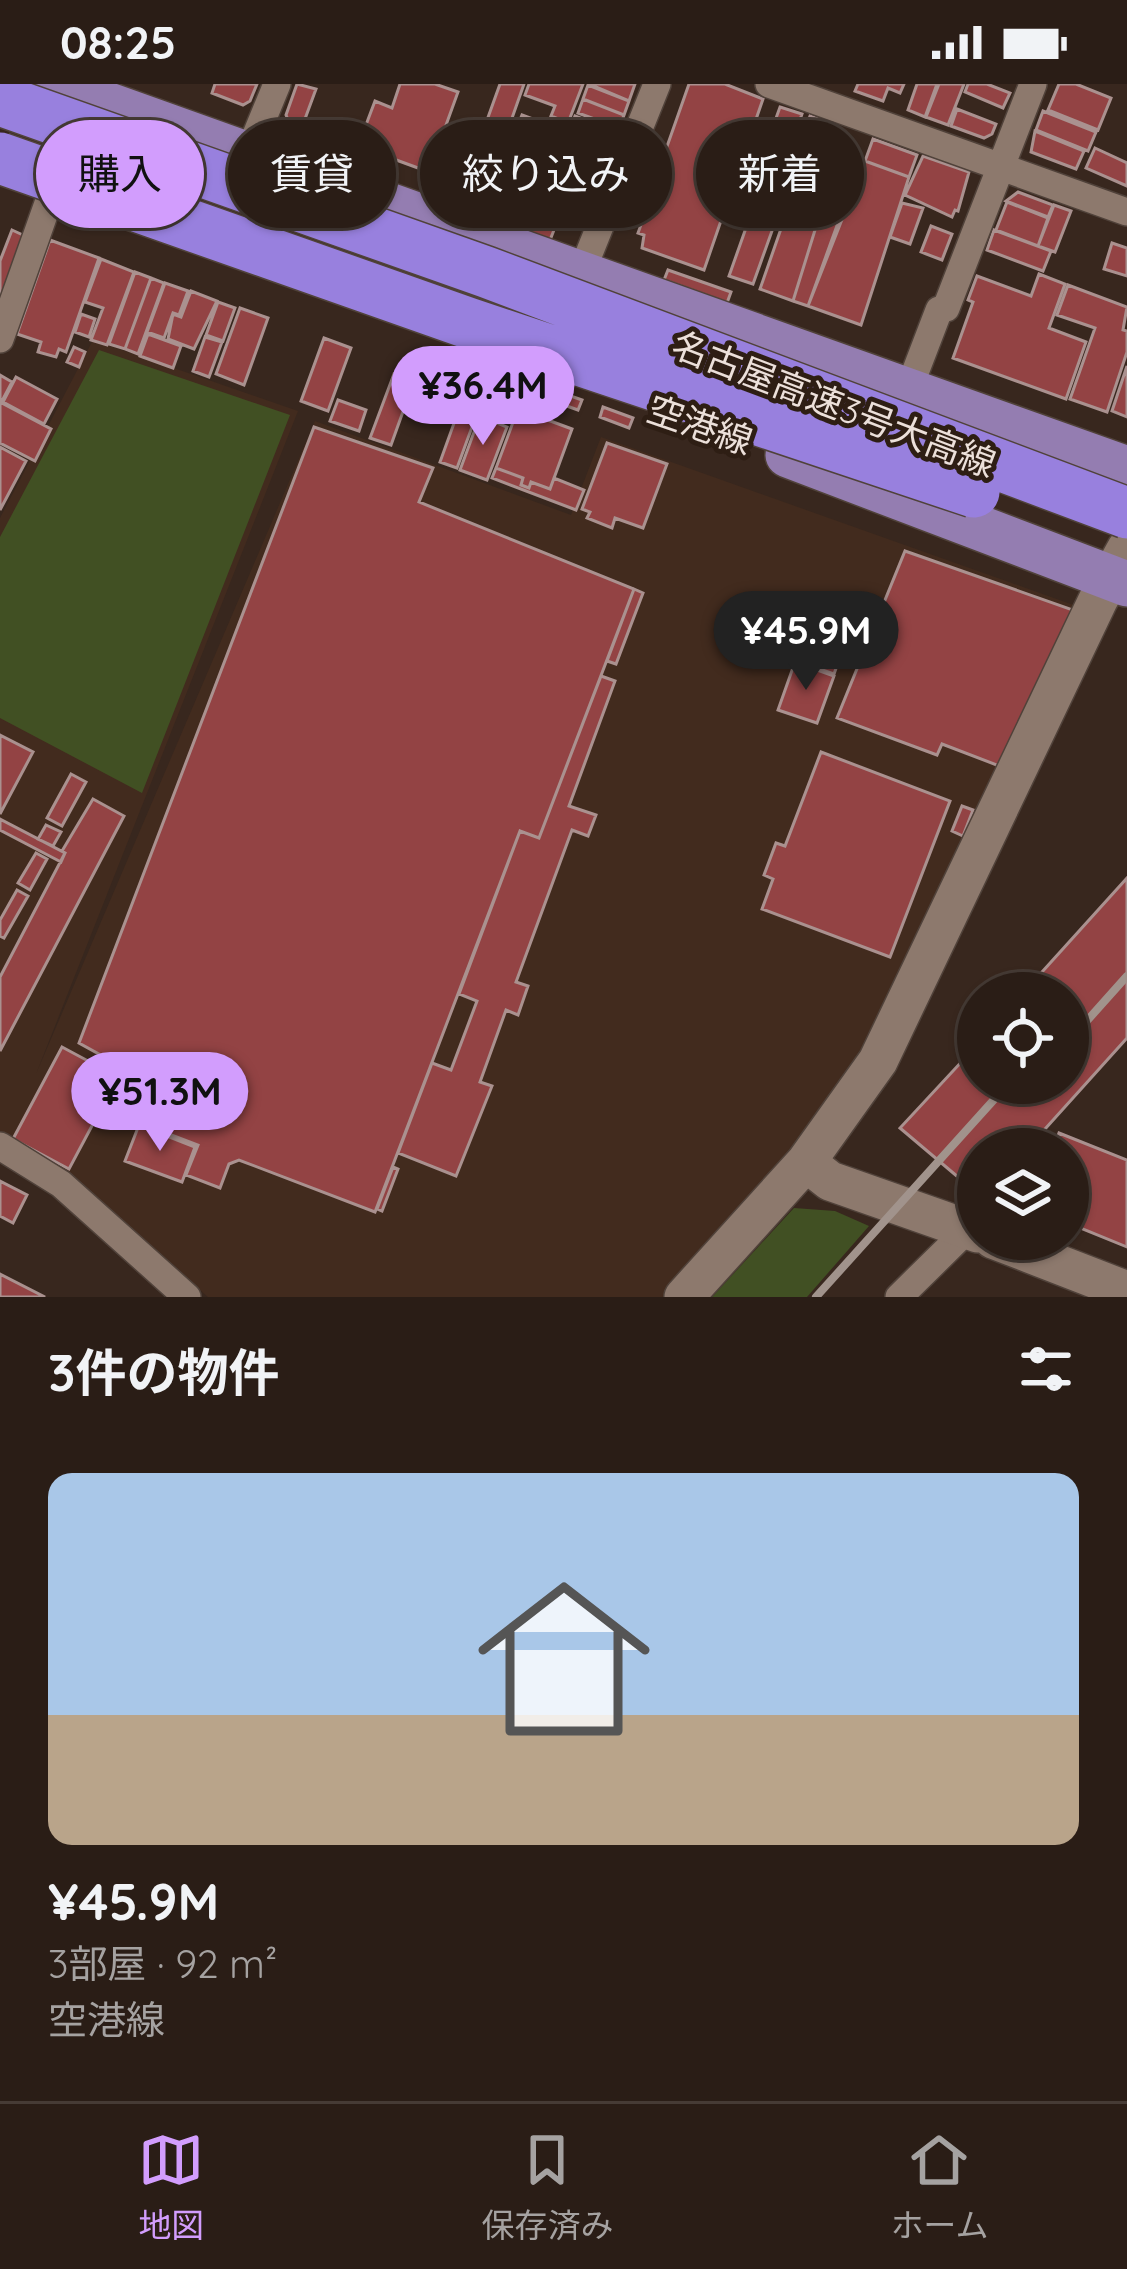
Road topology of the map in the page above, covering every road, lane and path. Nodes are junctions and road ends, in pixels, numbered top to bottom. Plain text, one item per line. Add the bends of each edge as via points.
1 (50, 84) edge
2 (277, 84) edge
3 (657, 84) edge
4 (770, 84) edge
5 (1033, 84) edge
6 (839, 96) edge
7 (0, 100) edge
8 (262, 120) edge
9 (228, 150) edge
10 (0, 158) edge
11 (999, 166) junction
12 (0, 174) edge
13 (36, 186) edge
14 (396, 209) edge
15 (1127, 212) edge
16 (39, 228) edge
17 (151, 228) edge
18 (580, 274) junction
19 (0, 339) edge
20 (542, 370) junction
21 (908, 392) junction
22 (1127, 469) edge
23 (1127, 513) edge
24 (1122, 564) edge
25 (0, 1146) edge
26 (806, 1162) junction
27 (957, 1226) edge
28 (957, 1252) edge
29 (1050, 1260) edge
30 (1126, 1288) edge
31 (187, 1297) edge
32 (683, 1297) edge
33 (899, 1297) edge

1 - 9 main road
2 - 8 street
3 - 18 street
4 - 6 street
5 - 11 street
6 - 11 street
7 - 23 highway, 名古屋高速3号大高線, bridge
10 - 24 highway, 名古屋高速3号大高線, bridge
11 - 15 street
11 - 21 street
12 - 13 main road, 空港線
14 - 18 main road
16 - 19 street
17 - 20 main road, 空港線
18 - 20 street
18 - 21 main road
20 - 24 main road, 空港線
21 - 22 main road
24 - 26 street via 878,1061
25 - 31 street via 61,1184
26 - 27 street via 830,1181
26 - 32 street
28 - 33 street
29 - 30 street

